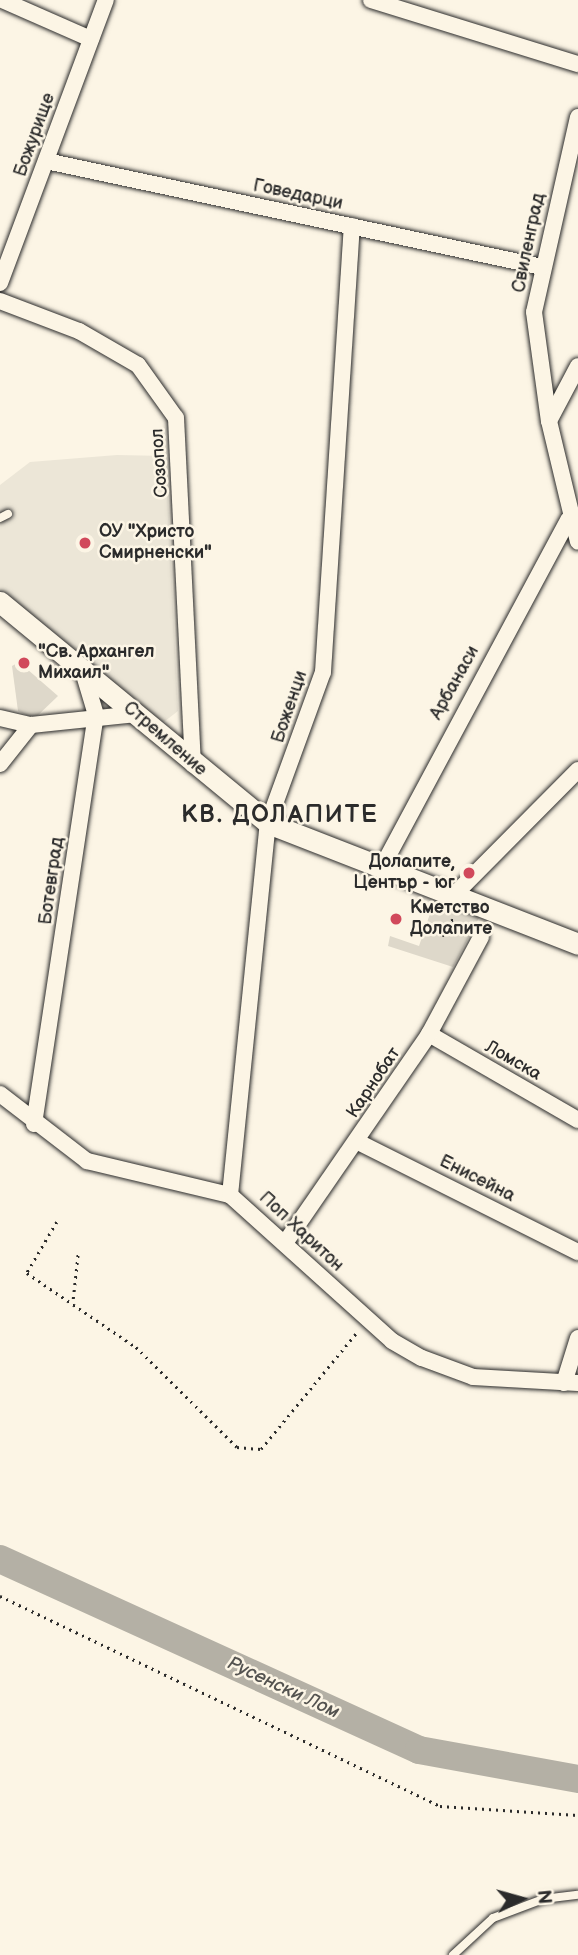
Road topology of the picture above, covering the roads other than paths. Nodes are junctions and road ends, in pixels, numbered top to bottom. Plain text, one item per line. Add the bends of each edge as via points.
1 (2, 0) edge
2 (106, 0) edge
3 (371, 0) edge
4 (90, 39) junction
5 (578, 64) edge
6 (578, 117) edge
7 (46, 161) junction
8 (352, 226) junction
9 (542, 267) junction
10 (0, 284) edge
11 (0, 301) edge
12 (578, 366) edge
13 (548, 421) junction
14 (569, 519) junction
15 (578, 542) edge
16 (0, 602) edge
17 (64, 653) junction
18 (136, 714) junction
19 (96, 715) junction
20 (0, 718) edge
21 (31, 725) junction
22 (0, 764) edge
23 (193, 765) junction
24 (578, 770) edge
25 (268, 823) junction
26 (382, 869) junction
27 (452, 897) junction
28 (481, 937) dead end
29 (578, 944) edge
30 (429, 1034) junction
31 (0, 1094) edge
32 (578, 1120) edge
33 (34, 1124) junction
34 (358, 1142) junction
35 (230, 1195) junction
36 (285, 1243) junction
37 (578, 1252) edge
38 (578, 1338) edge
39 (571, 1383) edge
40 (578, 1895) edge
41 (453, 1955) edge

1 - 4 street
2 - 4 street, Божурище
3 - 5 street
4 - 7 street, Божурище
6 - 9 street, Свиленград
7 - 8 street, Говедарци
7 - 10 street, Божурище
8 - 9 street, Говедарци
8 - 25 street, Боженци via 323,672
9 - 13 street, Свиленград via 534,312
11 - 23 street, Созопол via 79,331 138,365 176,418
12 - 13 street
13 - 14 street, Свиленград
14 - 15 street, Свиленград
14 - 26 street, Арбанаси
16 - 17 street, Стремление
17 - 18 street, Стремление
17 - 19 street, Ботевград via 92,687
18 - 19 street
18 - 23 street, Стремление
19 - 21 street
19 - 33 street, Ботевград
20 - 21 street
21 - 22 street
23 - 25 street, Стремление
24 - 27 street
25 - 26 street, Стремление
25 - 35 street, Боженци
26 - 27 street, Стремление
27 - 29 street, Стремление
28 - 30 street, Карнобат
30 - 32 street, Ломска
30 - 34 street, Карнобат
31 - 33 street, Поп Харитон
33 - 35 street, Поп Харитон via 87,1161
34 - 36 street, Карнобат
34 - 37 street, Енисейна
35 - 36 street, Поп Харитон
36 - 39 street, Поп Харитон via 392,1341 446,1369 495,1381
38 - 39 street
40 - 41 lane via 543,1899 494,1918

